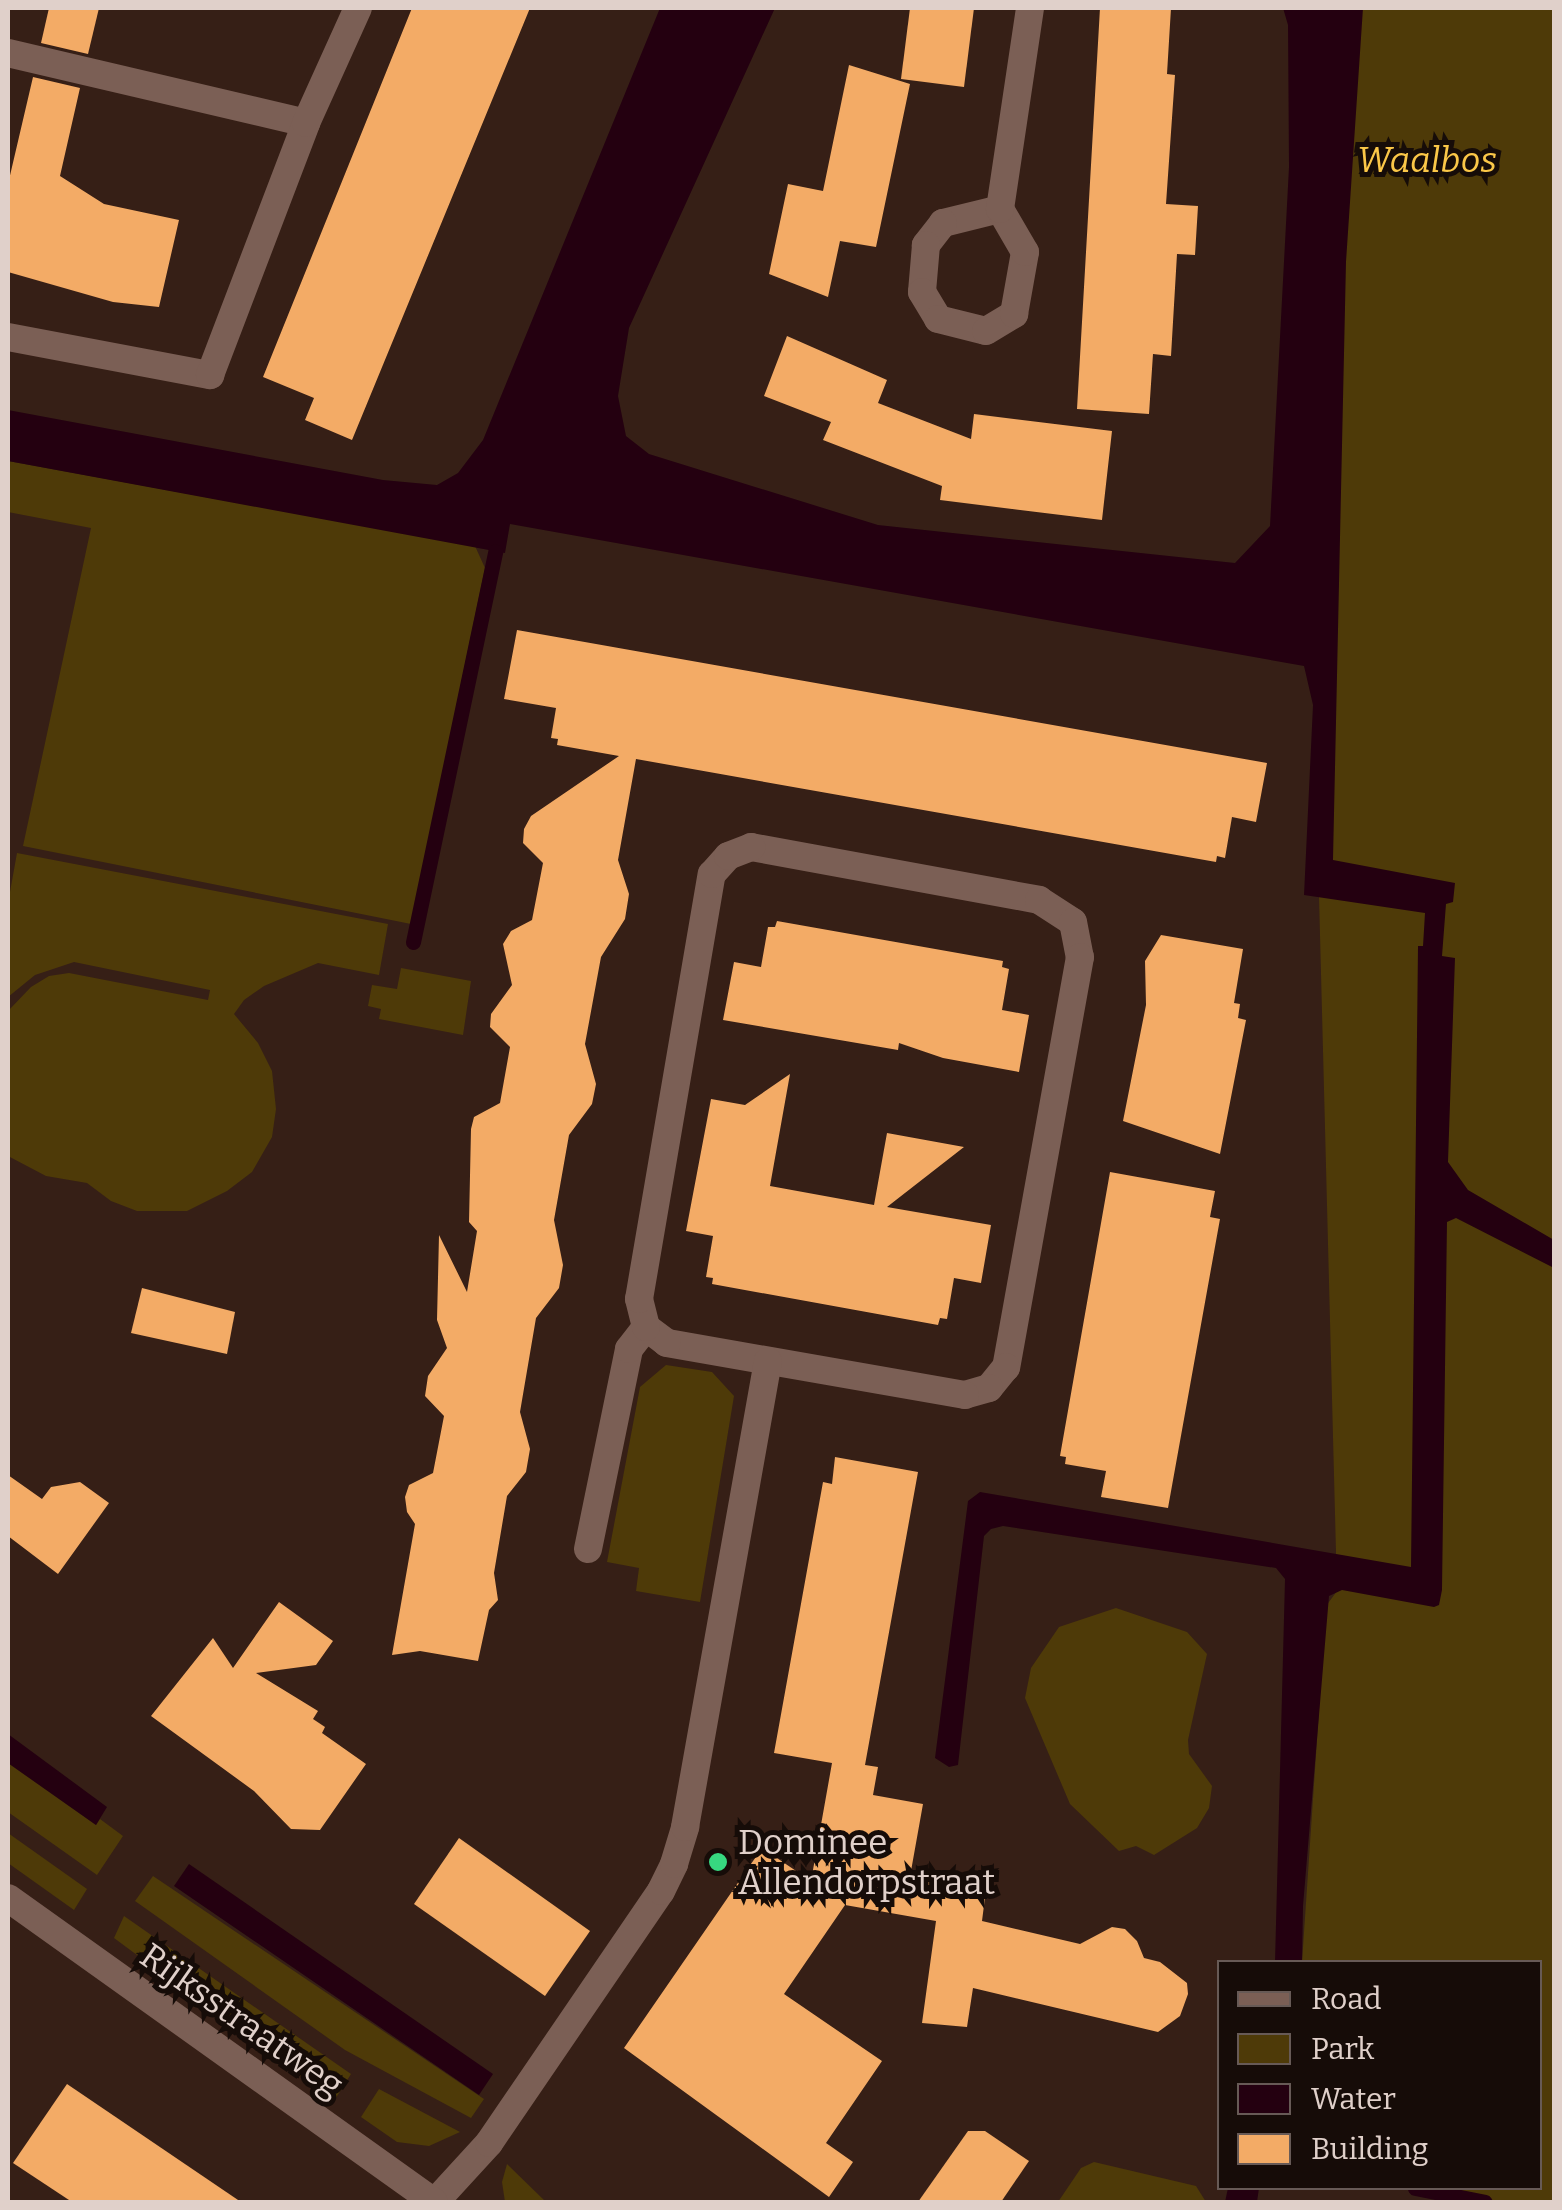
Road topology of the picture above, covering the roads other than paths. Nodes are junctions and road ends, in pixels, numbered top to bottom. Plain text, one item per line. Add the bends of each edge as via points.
1 (358, 8) edge
2 (1030, 8) edge
3 (8, 53) edge
4 (306, 123) junction
5 (1000, 210) junction
6 (8, 337) edge
7 (646, 1327) junction
8 (768, 1360) junction
9 (588, 1550) dead end
10 (8, 1898) edge
11 (434, 2202) edge

1 - 4 street
2 - 5 street
3 - 4 street
4 - 6 street via 210,375
5 - 5 street via 943,223 926,245 922,292 938,319 986,331 1014,314 1025,252
7 - 8 street via 667,1343
7 - 8 street via 638,1299 712,874 728,856 750,847 1038,900 1073,922 1080,957 1006,1368 989,1388 964,1395
7 - 9 street via 629,1348
8 - 11 street via 674,1864 488,2143
10 - 11 street, Rijksstraatweg

